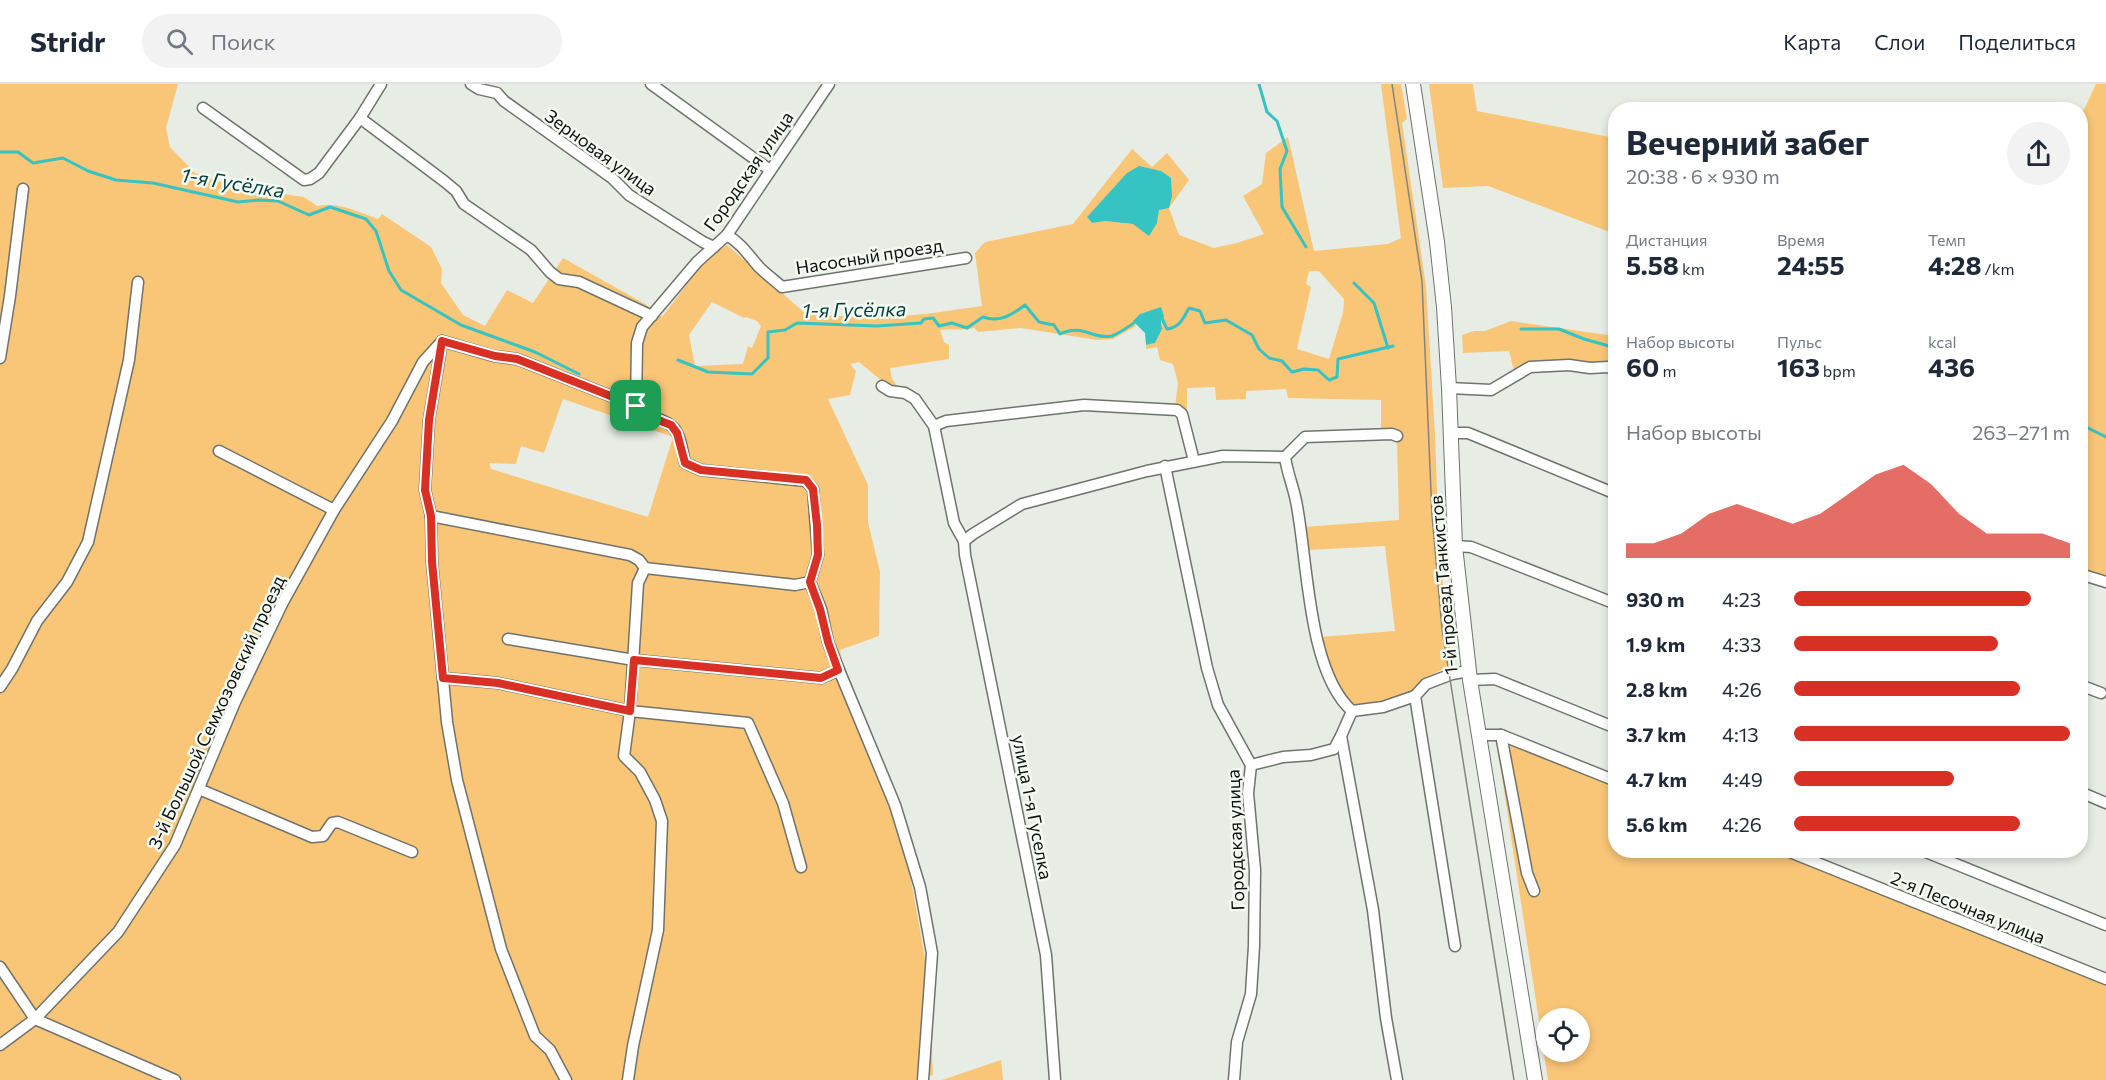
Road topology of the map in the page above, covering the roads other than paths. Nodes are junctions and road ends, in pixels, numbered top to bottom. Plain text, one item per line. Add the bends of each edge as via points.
1 (381, 84) edge
2 (471, 84) edge
3 (651, 84) edge
4 (1413, 84) edge
5 (825, 85) edge
6 (500, 88) edge
7 (203, 108) dead end
8 (360, 118) junction
9 (770, 170) junction
10 (23, 189) dead end
11 (727, 235) junction
12 (714, 247) junction
13 (966, 258) dead end
14 (138, 282) dead end
15 (652, 316) junction
16 (442, 341) junction
17 (0, 358) edge
18 (1608, 367) edge
19 (882, 386) dead end
20 (1449, 388) junction
21 (636, 406) junction
22 (934, 426) junction
23 (1451, 433) junction
24 (1397, 436) dead end
25 (219, 451) dead end
26 (1285, 457) junction
27 (1194, 461) junction
28 (1165, 466) junction
29 (1608, 491) edge
30 (334, 510) junction
31 (431, 516) junction
32 (964, 541) junction
33 (1455, 546) junction
34 (645, 568) junction
35 (2088, 576) edge
36 (810, 582) junction
37 (2106, 582) edge
38 (1608, 601) edge
39 (508, 639) dead end
40 (634, 660) junction
41 (838, 670) junction
42 (1469, 676) junction
43 (443, 678) junction
44 (0, 687) edge
45 (2088, 688) edge
46 (2101, 693) dead end
47 (1415, 696) junction
48 (630, 711) junction
49 (1352, 711) junction
50 (1608, 725) edge
51 (1479, 735) junction
52 (1501, 735) junction
53 (1341, 736) junction
54 (1251, 765) junction
55 (1608, 778) edge
56 (199, 789) junction
57 (2088, 795) edge
58 (2106, 803) edge
59 (412, 852) dead end
60 (1805, 858) edge
61 (1941, 858) edge
62 (801, 867) dead end
63 (1534, 891) dead end
64 (2106, 925) edge
65 (1455, 946) dead end
66 (0, 967) edge
67 (2106, 979) edge
68 (35, 1019) junction
69 (0, 1045) edge
70 (175, 1080) edge
71 (566, 1080) edge
72 (628, 1080) edge
73 (923, 1080) edge
74 (1054, 1080) edge
75 (1234, 1080) edge
76 (1397, 1080) edge
77 (1535, 1080) edge

1 - 8 street
2 - 6 street, Зерновая улица via 479,89
3 - 9 street
4 - 20 main road, 1-й проезд Танкистов via 1437,243
5 - 9 street, Городская улица
6 - 12 street, Зерновая улица via 504,101 612,178 629,195
7 - 8 street via 303,180 319,173
8 - 15 street via 444,181 464,204 531,250 559,279 579,282
9 - 11 street, Городская улица
10 - 17 street
11 - 12 street, Городская улица
11 - 13 street, Насосный проезд via 782,287
12 - 15 street, Городская улица
14 - 44 street via 129,360 88,542
15 - 21 street, Городская улица via 642,327 637,343
16 - 21 street via 517,359
16 - 30 street, 3-й Большой Семхозовский проезд via 423,362 392,421
16 - 31 street via 429,420 425,490
18 - 20 street via 1530,367 1491,390
19 - 22 street, улица 1-я Гуселка via 915,399
20 - 23 main road, 1-й проезд Танкистов
21 - 36 street via 648,416 671,425 685,463 701,470 806,480 813,489 818,545
22 - 27 street via 946,421 1084,405 1177,410 1182,414
22 - 32 street, улица 1-я Гуселка via 954,523
23 - 29 street via 1468,433
23 - 33 main road, 1-й проезд Танкистов
24 - 26 street via 1305,437
25 - 30 street
26 - 27 street via 1223,456
26 - 49 street via 1296,500 1316,638 1328,678
27 - 28 street
28 - 32 street via 1022,504
28 - 54 street, Городская улица via 1207,668 1218,705
30 - 56 street, 3-й Большой Семхозовский проезд via 252,667
31 - 34 street via 630,555
31 - 43 street
32 - 74 street, улица 1-я Гуселка via 1046,955
33 - 38 street via 1471,548
33 - 42 main road, 1-й проезд Танкистов
34 - 36 street via 795,585
34 - 40 street via 638,583
35 - 37 street
36 - 41 street
39 - 40 street
40 - 41 street via 821,678
40 - 48 street
41 - 73 street via 895,805 920,887 932,954
42 - 47 street via 1452,674 1426,684
42 - 50 street via 1495,679
42 - 51 main road, 1-й проезд Танкистов
43 - 48 street via 498,683
43 - 71 street via 457,780 501,949 535,1036 550,1050
45 - 46 street
47 - 49 street via 1383,707
47 - 65 street
48 - 62 street via 748,723 783,803
48 - 72 street via 624,756 640,772 662,821 658,930
49 - 53 street
51 - 52 street
51 - 77 main road, 1-й проезд Танкистов
52 - 55 street
52 - 63 street via 1527,873
53 - 54 street via 1334,749
53 - 76 street
54 - 75 street, Городская улица via 1248,793 1255,870 1254,946 1251,994 1237,1042
56 - 59 street via 312,837 323,836 332,823 338,822
56 - 68 street, 3-й Большой Семхозовский проезд via 175,845 118,932
57 - 58 street
60 - 67 street, 2-я Песочная улица
61 - 64 street
66 - 68 street
68 - 69 street, 3-й Большой Семхозовский проезд
68 - 70 street

